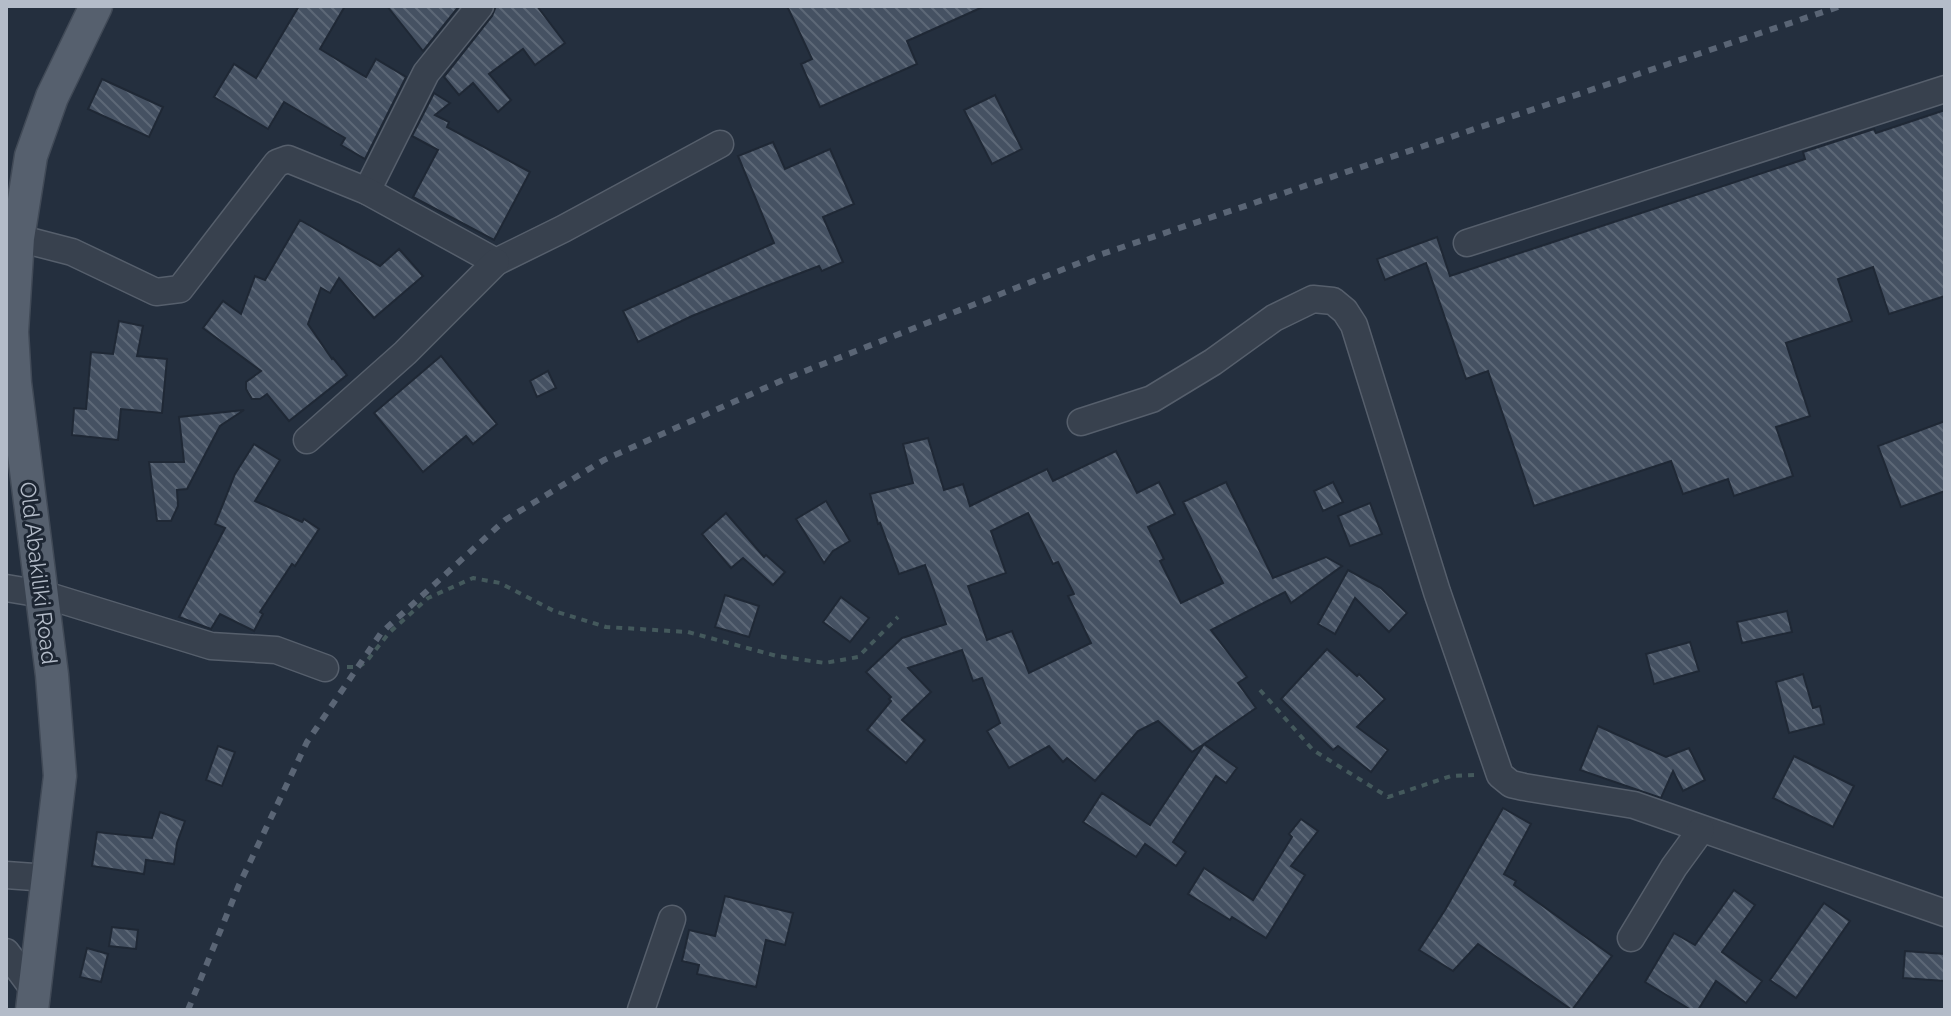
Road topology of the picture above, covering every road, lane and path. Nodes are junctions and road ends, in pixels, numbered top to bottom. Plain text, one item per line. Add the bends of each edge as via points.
1 (96, 6) edge
2 (480, 6) edge
3 (1945, 89) edge
4 (720, 144) dead end
5 (367, 191) junction
6 (18, 238) junction
7 (1467, 243) dead end
8 (496, 262) junction
9 (1081, 422) dead end
10 (307, 440) dead end
11 (6, 588) edge
12 (42, 594) junction
13 (898, 617) dead end
14 (325, 668) joint
15 (1260, 690) dead end
16 (1500, 775) junction
17 (1701, 830) junction
18 (6, 875) edge
19 (48, 878) junction
20 (1945, 913) edge
21 (672, 919) dead end
22 (1631, 938) dead end
23 (6, 952) edge
24 (33, 1000) edge
25 (641, 1010) edge

1 - 6 main road, Old Abakiliki Road via 52,97 31,156
2 - 5 street via 426,73
3 - 7 street
4 - 8 street
5 - 6 street via 288,159 277,163 198,268 180,289 168,292 156,292 72,252
5 - 8 street
6 - 12 main road, Old Abakiliki Road via 12,332 15,383
8 - 10 street
9 - 16 street via 1152,399 1274,318 1313,299 1333,301 1345,311 1354,325
11 - 12 street
12 - 14 street via 211,646 276,650
12 - 19 main road, Old Abakiliki Road via 60,776
13 - 14 path via 858,657 825,663 688,632 606,627 554,611 500,583 473,578 428,598 358,667
15 - 16 path via 1313,750 1388,797 1451,776
16 - 17 street via 1524,787 1634,805
17 - 20 street
17 - 22 street
18 - 19 street
19 - 24 main road, Old Abakiliki Road
21 - 25 street
23 - 24 street

